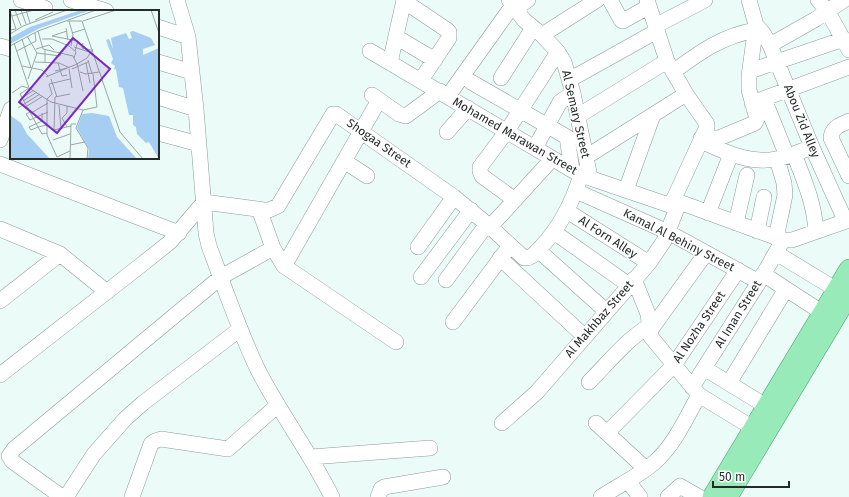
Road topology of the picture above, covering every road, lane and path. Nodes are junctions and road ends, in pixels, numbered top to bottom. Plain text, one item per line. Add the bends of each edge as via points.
1 (21, 0) edge
2 (71, 0) edge
3 (177, 0) edge
4 (404, 0) edge
5 (528, 0) edge
6 (597, 0) edge
7 (610, 0) edge
8 (705, 0) edge
9 (748, 0) edge
10 (818, 0) edge
11 (844, 0) edge
12 (648, 4) edge
13 (513, 5) edge
14 (46, 6) edge
15 (103, 10) edge
16 (828, 12) junction
17 (756, 27) junction
18 (159, 28) edge
19 (656, 29) junction
20 (538, 32) junction
21 (188, 37) junction
22 (396, 37) junction
23 (770, 45) junction
24 (847, 45) edge
25 (0, 46) edge
26 (10, 49) edge
27 (370, 50) dead end
28 (558, 52) junction
29 (435, 60) junction
30 (777, 61) junction
31 (159, 62) edge
32 (390, 63) junction
33 (670, 66) junction
34 (849, 67) edge
35 (750, 71) junction
36 (192, 72) junction
37 (501, 78) dead end
38 (421, 80) junction
39 (471, 82) dead end
40 (571, 86) junction
41 (789, 89) junction
42 (444, 94) junction
43 (686, 94) junction
44 (159, 97) edge
45 (758, 101) junction
46 (468, 108) junction
47 (196, 110) junction
48 (520, 111) junction
49 (10, 112) edge
50 (653, 115) junction
51 (578, 116) junction
52 (849, 121) edge
53 (547, 126) junction
54 (361, 131) junction
55 (159, 132) edge
56 (447, 132) dead end
57 (507, 132) junction
58 (0, 140) edge
59 (701, 140) junction
60 (199, 144) junction
61 (812, 147) junction
62 (535, 148) junction
63 (731, 154) junction
64 (786, 156) junction
65 (586, 158) junction
66 (552, 159) junction
67 (344, 161) junction
68 (0, 164) edge
69 (581, 174) junction
70 (747, 175) dead end
71 (366, 176) dead end
72 (849, 176) edge
73 (626, 190) junction
74 (576, 191) junction
75 (454, 197) junction
76 (764, 197) dead end
77 (515, 200) junction
78 (204, 202) junction
79 (675, 204) junction
80 (259, 209) junction
81 (471, 210) junction
82 (567, 211) junction
83 (708, 213) junction
84 (847, 220) edge
85 (736, 223) junction
86 (489, 225) junction
87 (0, 229) edge
88 (757, 231) junction
89 (816, 231) junction
90 (554, 232) junction
91 (668, 232) junction
92 (178, 233) junction
93 (778, 243) junction
94 (510, 245) junction
95 (418, 247) dead end
96 (273, 248) junction
97 (538, 250) junction
98 (706, 253) junction
99 (60, 254) junction
100 (500, 258) junction
101 (649, 263) junction
102 (284, 266) junction
103 (849, 269) edge
104 (738, 270) junction
105 (221, 277) junction
106 (421, 277) dead end
107 (761, 278) junction
108 (446, 280) dead end
109 (631, 282) junction
110 (786, 289) junction
111 (107, 292) junction
112 (843, 293) edge
113 (0, 301) edge
114 (606, 311) junction
115 (823, 313) junction
116 (453, 322) dead end
117 (240, 329) junction
118 (649, 329) junction
119 (584, 336) junction
120 (396, 342) dead end
121 (674, 365) junction
122 (704, 368) junction
123 (2, 371) edge
124 (590, 382) dead end
125 (729, 383) junction
126 (695, 391) junction
127 (278, 405) junction
128 (766, 406) junction
129 (502, 424) dead end
130 (753, 428) junction
131 (430, 448) dead end
132 (311, 457) junction
133 (646, 469) junction
134 (443, 477) dead end
135 (628, 481) junction
136 (609, 495) edge
137 (62, 497) edge
138 (66, 497) edge
139 (132, 497) edge
140 (332, 497) edge
141 (378, 497) edge
142 (640, 497) edge
143 (668, 497) edge
144 (699, 497) edge
145 (712, 497) edge
146 (728, 497) edge

1 - 14 street
2 - 15 street
3 - 21 street
4 - 22 street
4 - 29 street via 449,32 449,38
5 - 13 street
6 - 20 street
7 - 12 street via 623,22
8 - 19 street
9 - 17 street
10 - 16 street
11 - 16 street
12 - 19 street
13 - 20 street, Al Semary Street via 524,20
13 - 42 street
16 - 23 street
16 - 24 street
17 - 23 street, Abou Zid Alley
17 - 33 street via 719,41
17 - 35 street
18 - 21 street
19 - 33 street
19 - 40 street
20 - 28 street, Al Semary Street
20 - 37 street
21 - 36 street
22 - 29 street
22 - 32 street
23 - 30 street, Abou Zid Alley
24 - 30 street
25 - 26 street
27 - 32 street, Mohamed Marawan Street
28 - 40 street, Al Semary Street via 564,62
28 - 48 street
29 - 38 street
30 - 35 street
30 - 41 street, Abou Zid Alley
31 - 36 street
32 - 38 street, Mohamed Marawan Street
33 - 43 street
33 - 51 street
34 - 41 street
35 - 45 street via 749,90
36 - 47 street
38 - 42 street, Mohamed Marawan Street
39 - 48 street
40 - 51 street, Al Semary Street
40 - 53 street
41 - 45 street
41 - 61 street, Abou Zid Alley
42 - 46 street, Mohamed Marawan Street
42 - 54 street via 406,116 375,97
43 - 50 street
43 - 59 street, Al Makhbaz Street via 707,124
44 - 47 street
45 - 59 street via 755,123 719,138
45 - 64 street
46 - 56 street
46 - 57 street, Mohamed Marawan Street
47 - 60 street
48 - 53 street
48 - 57 street
49 - 58 street
50 - 65 street
50 - 73 street
51 - 65 street, Al Semary Street
52 - 72 street via 834,128 831,138
53 - 62 street
53 - 69 street via 568,139
54 - 67 street
54 - 75 street, Shogaa Street
54 - 80 street, Shogaa Street via 333,114 282,203 274,208
55 - 60 street
57 - 62 street, Mohamed Marawan Street
57 - 77 street via 480,170 482,176
59 - 63 street
59 - 79 street, Al Makhbaz Street
60 - 78 street
61 - 64 street
61 - 84 street, Abou Zid Alley
62 - 66 street, Mohamed Marawan Street
63 - 64 street via 749,159
63 - 83 street
64 - 89 street via 811,197
64 - 93 street, Al Iman Street via 785,195
65 - 69 street, Al Semary Street
66 - 69 street, Mohamed Marawan Street
66 - 77 street
67 - 71 street
67 - 102 street
68 - 92 street
69 - 73 street, Mohamed Marawan Street
69 - 74 street
70 - 85 street
73 - 79 street, Mohamed Marawan Street
74 - 82 street
74 - 91 street, Kamal Al Behiny Street
75 - 81 street, Shogaa Street
75 - 95 street
76 - 88 street
77 - 86 street
78 - 80 street, Shogaa Street
78 - 92 street
78 - 105 street via 206,233
79 - 83 street, Mohamed Marawan Street
79 - 91 street, Al Makhbaz Street
80 - 96 street
81 - 86 street, Shogaa Street
81 - 106 street
82 - 90 street
82 - 101 street, Al Forn Alley
83 - 85 street, Mohamed Marawan Street
84 - 89 street
85 - 88 street, Mohamed Marawan Street
86 - 94 street, Shogaa Street
86 - 108 street
87 - 99 street
88 - 93 street, Mohamed Marawan Street
89 - 93 street
90 - 97 street
90 - 109 street
91 - 98 street, Kamal Al Behiny Street
91 - 101 street, Al Makhbaz Street
92 - 111 street
93 - 107 street, Al Iman Street
93 - 112 street, Mohamed Marawan Street
94 - 97 street, Shogaa Street via 524,258 530,258
94 - 100 street
96 - 102 street
96 - 105 street
97 - 114 street
98 - 104 street, Kamal Al Behiny Street
98 - 118 street
99 - 111 street
99 - 113 street
100 - 116 street
100 - 119 street
101 - 109 street, Al Makhbaz Street
102 - 120 street
103 - 112 main road
104 - 107 street, Kamal Al Behiny Street
104 - 121 street, Al Nozha Street
105 - 117 street
105 - 137 street via 10,453 12,461
107 - 110 street, Kamal Al Behiny Street
107 - 122 street, Al Iman Street
109 - 114 street, Al Makhbaz Street
109 - 118 street via 648,314
110 - 115 street, Kamal Al Behiny Street
110 - 125 street
111 - 123 street
112 - 115 main road
112 - 146 main road
114 - 119 street, Al Makhbaz Street
115 - 128 main road
117 - 127 street via 257,368
117 - 138 street via 125,419 94,454
118 - 121 street via 651,337
118 - 124 street via 634,336
119 - 129 street, Al Makhbaz Street via 537,392
121 - 126 street
121 - 133 street, Al Nozha Street via 601,428
122 - 125 street
122 - 126 street, Al Iman Street
125 - 128 street
126 - 130 street
126 - 133 street, Al Iman Street via 669,447
127 - 132 street
127 - 139 street via 228,449 155,441
128 - 130 main road
130 - 145 main road
131 - 132 street
132 - 140 street
133 - 135 street, Al Iman Street
134 - 141 street via 384,487
135 - 136 street, Al Iman Street
135 - 142 street
143 - 144 street via 680,486

